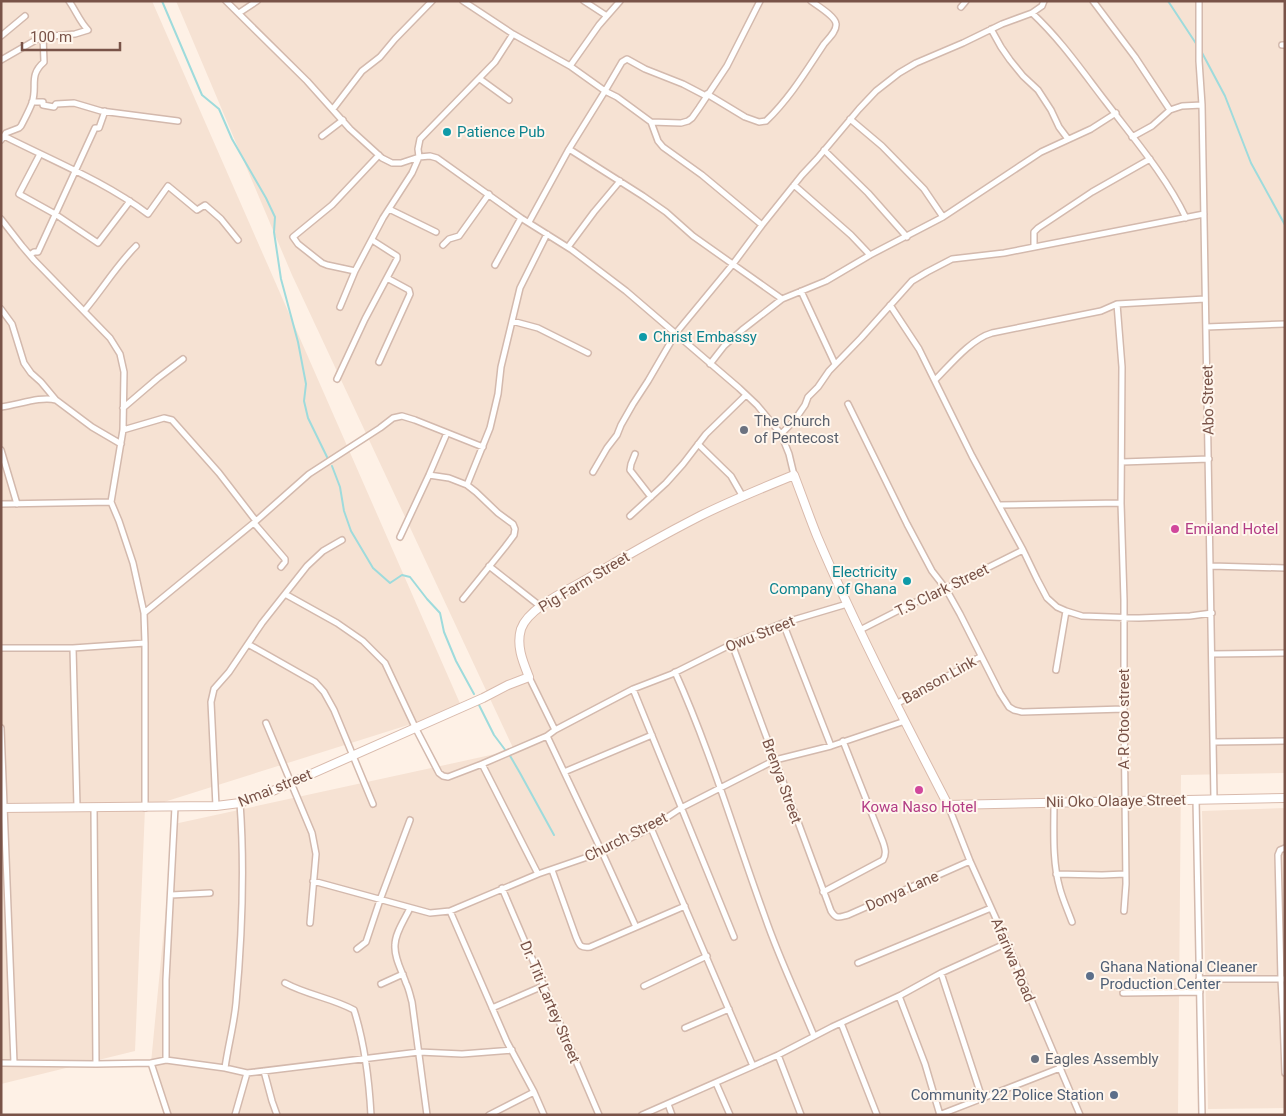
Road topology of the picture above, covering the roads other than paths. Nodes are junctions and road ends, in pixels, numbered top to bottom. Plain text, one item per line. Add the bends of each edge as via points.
1 (69, 1) edge
2 (226, 1) edge
3 (257, 1) edge
4 (463, 1) edge
5 (584, 1) edge
6 (620, 1) edge
7 (760, 1) edge
8 (811, 1) edge
9 (966, 1) edge
10 (1044, 1) edge
11 (1093, 1) edge
12 (1199, 1) edge
13 (429, 2) edge
14 (960, 7) dead end
15 (239, 13) junction
16 (1032, 14) junction
17 (25, 16) dead end
18 (607, 16) junction
19 (991, 29) junction
20 (514, 34) junction
21 (1, 36) edge
22 (44, 36) junction
23 (1, 60) edge
24 (570, 66) junction
25 (480, 79) junction
26 (606, 91) junction
27 (707, 95) junction
28 (509, 100) dead end
29 (32, 102) junction
30 (1202, 105) junction
31 (333, 109) junction
32 (1170, 110) junction
33 (105, 111) junction
34 (1116, 113) junction
35 (850, 119) junction
36 (343, 120) junction
37 (178, 121) dead end
38 (651, 122) junction
39 (322, 136) dead end
40 (1132, 137) junction
41 (2, 138) edge
42 (1068, 139) junction
43 (569, 149) junction
44 (824, 150) junction
45 (40, 154) junction
46 (379, 155) junction
47 (419, 157) junction
48 (1150, 159) junction
49 (75, 170) junction
50 (620, 182) junction
51 (794, 185) junction
52 (489, 194) junction
53 (130, 201) junction
54 (389, 209) junction
55 (55, 214) junction
56 (1204, 214) junction
57 (521, 218) junction
58 (943, 218) junction
59 (1186, 218) junction
60 (1, 219) edge
61 (529, 222) junction
62 (762, 225) junction
63 (436, 232) dead end
64 (547, 234) junction
65 (907, 237) junction
66 (238, 240) dead end
67 (372, 240) junction
68 (443, 245) dead end
69 (136, 246) dead end
70 (568, 247) junction
71 (1034, 247) junction
72 (30, 255) junction
73 (870, 256) junction
74 (733, 264) junction
75 (495, 265) dead end
76 (355, 271) junction
77 (387, 278) junction
78 (801, 291) junction
79 (782, 299) junction
80 (1206, 299) junction
81 (1117, 304) junction
82 (890, 305) junction
83 (340, 306) dead end
84 (1, 309) edge
85 (84, 312) junction
86 (512, 321) junction
87 (1285, 324) edge
88 (1206, 326) junction
89 (676, 333) junction
90 (588, 352) dead end
91 (183, 359) dead end
92 (379, 362) dead end
93 (710, 364) junction
94 (835, 364) junction
95 (337, 379) dead end
96 (935, 380) junction
97 (746, 395) junction
98 (56, 400) junction
99 (848, 404) dead end
100 (1, 407) edge
101 (123, 408) junction
102 (123, 430) junction
103 (447, 433) junction
104 (780, 434) junction
105 (121, 444) junction
106 (698, 444) junction
107 (483, 447) junction
108 (1, 450) edge
109 (635, 454) dead end
110 (1209, 459) junction
111 (1122, 462) junction
112 (593, 472) dead end
113 (429, 475) junction
114 (794, 476) junction
115 (467, 485) junction
116 (652, 497) junction
117 (743, 497) junction
118 (110, 502) junction
119 (1121, 503) junction
120 (1, 504) edge
121 (17, 504) junction
122 (1000, 505) junction
123 (630, 516) dead end
124 (255, 522) junction
125 (400, 537) dead end
126 (342, 540) dead end
127 (1023, 550) junction
128 (489, 566) junction
129 (1211, 566) junction
130 (281, 567) dead end
131 (1285, 568) edge
132 (946, 589) junction
133 (285, 594) junction
134 (463, 599) dead end
135 (847, 604) junction
136 (540, 606) junction
137 (1066, 611) junction
138 (144, 613) junction
139 (1212, 614) junction
140 (1124, 618) junction
141 (783, 623) junction
142 (860, 630) junction
143 (145, 643) junction
144 (248, 644) junction
145 (732, 644) junction
146 (1, 648) edge
147 (73, 648) junction
148 (1285, 653) edge
149 (1212, 654) junction
150 (981, 656) junction
151 (1056, 670) dead end
152 (675, 672) junction
153 (530, 677) junction
154 (633, 689) junction
155 (896, 704) junction
156 (1124, 709) junction
157 (905, 721) junction
158 (266, 723) dead end
159 (1, 728) edge
160 (416, 728) junction
161 (555, 730) junction
162 (652, 735) junction
163 (547, 736) junction
164 (842, 741) junction
165 (1285, 741) edge
166 (1214, 742) junction
167 (831, 746) junction
168 (352, 756) junction
169 (775, 760) junction
170 (482, 764) junction
171 (564, 772) junction
172 (291, 782) junction
173 (721, 788) junction
174 (1285, 798) edge
175 (1214, 799) junction
176 (1196, 800) junction
177 (1125, 801) junction
178 (1054, 802) junction
179 (240, 803) junction
180 (373, 804) dead end
181 (948, 805) junction
182 (216, 806) junction
183 (77, 807) junction
184 (175, 807) junction
185 (3, 808) edge
186 (94, 808) junction
187 (145, 808) junction
188 (681, 808) junction
189 (410, 820) dead end
190 (651, 828) junction
191 (1285, 848) edge
192 (602, 852) junction
193 (970, 861) junction
194 (552, 870) junction
195 (538, 874) junction
196 (1056, 874) junction
197 (1126, 874) junction
198 (313, 881) junction
199 (502, 888) junction
200 (823, 892) junction
201 (210, 894) dead end
202 (171, 895) junction
203 (380, 900) junction
204 (685, 906) junction
205 (410, 908) junction
206 (991, 908) junction
207 (450, 911) junction
208 (1124, 911) dead end
209 (834, 917) joint
210 (1072, 922) dead end
211 (310, 924) dead end
212 (636, 927) junction
213 (734, 937) dead end
214 (1007, 943) junction
215 (357, 949) dead end
216 (707, 956) junction
217 (858, 963) dead end
218 (941, 973) junction
219 (403, 974) junction
220 (1199, 979) junction
221 (1283, 979) edge
222 (285, 982) dead end
223 (381, 984) dead end
224 (543, 986) junction
225 (644, 986) dead end
226 (1200, 992) junction
227 (1123, 993) dead end
228 (899, 996) junction
229 (492, 1008) junction
230 (729, 1009) junction
231 (841, 1023) junction
232 (685, 1028) dead end
233 (814, 1036) junction
234 (512, 1050) junction
235 (419, 1052) junction
236 (778, 1055) junction
237 (366, 1058) junction
238 (166, 1060) junction
239 (1, 1063) edge
240 (14, 1063) junction
241 (151, 1063) junction
242 (96, 1064) junction
243 (753, 1066) junction
244 (225, 1068) junction
245 (1060, 1068) junction
246 (264, 1071) junction
247 (247, 1072) junction
248 (1285, 1073) edge
249 (716, 1082) junction
250 (534, 1092) junction
251 (982, 1098) junction
252 (668, 1104) junction
253 (168, 1115) edge
254 (235, 1115) edge
255 (277, 1115) edge
256 (371, 1115) edge
257 (427, 1115) edge
258 (489, 1115) edge
259 (544, 1115) edge
260 (599, 1115) edge
261 (642, 1115) edge
262 (672, 1115) edge
263 (730, 1115) edge
264 (801, 1115) edge
265 (877, 1115) edge
266 (940, 1115) edge
267 (1080, 1115) edge
268 (1202, 1115) edge

1 - 22 street via 88,30
2 - 15 street
3 - 15 street
4 - 20 street
5 - 18 street
6 - 18 street
7 - 27 street via 727,66
8 - 27 street via 834,19 836,28 801,81 766,121 745,117
9 - 14 street
10 - 16 street
11 - 32 street
12 - 30 street, Abo Street
13 - 31 street via 380,57 362,71
15 - 31 street
16 - 19 street
16 - 34 street via 1070,54
17 - 21 street
18 - 24 street
19 - 35 street via 899,72
19 - 42 street via 1010,60 1038,90
20 - 24 street
20 - 25 street
22 - 23 street
22 - 29 street via 44,62 34,76
24 - 26 street
25 - 28 street
25 - 47 street via 420,139
26 - 27 street via 622,62 627,59
26 - 38 street
26 - 43 street
27 - 38 street via 688,121
29 - 33 street via 54,107 56,104 74,103
29 - 41 street via 21,126
30 - 32 street
30 - 56 street, Abo Street
31 - 36 street
32 - 40 street via 1152,126
33 - 37 street
33 - 49 street
34 - 40 street
34 - 42 street
35 - 44 street
35 - 58 street via 924,189
36 - 39 street
36 - 46 street
38 - 62 street via 663,148 702,175
40 - 48 street
41 - 45 street
42 - 58 street via 1041,152
43 - 50 street
43 - 61 street
44 - 51 street
44 - 65 street
45 - 49 street
45 - 55 street via 19,194
46 - 47 street via 392,163
46 - 76 street via 337,200 293,237 322,263
47 - 52 street via 437,158
47 - 54 street
48 - 59 street
48 - 71 street via 1086,195 1038,228 1034,232
49 - 53 street
49 - 55 street
50 - 70 street
50 - 74 street via 666,212
51 - 62 street
51 - 73 street
52 - 57 street
52 - 68 street via 459,236
53 - 55 street via 98,243
53 - 66 street via 148,214 168,186 197,210 205,205
54 - 63 street
54 - 67 street
55 - 72 street via 38,252
56 - 59 street
56 - 80 street, Abo Street
57 - 61 street
57 - 75 street
58 - 65 street
59 - 71 street
60 - 72 street
61 - 64 street
62 - 74 street
64 - 70 street
64 - 86 street via 520,288
65 - 73 street
67 - 76 street
67 - 77 street via 397,256
69 - 85 street
70 - 89 street
71 - 82 street via 952,259 912,281
72 - 85 street
73 - 78 street
74 - 79 street
74 - 89 street
76 - 83 street
77 - 92 street via 409,290 410,294
77 - 95 street
78 - 79 street
78 - 94 street
79 - 93 street via 724,346
80 - 81 street
80 - 88 street, Abo Street
81 - 96 street via 986,334
81 - 111 street, A R Otoo street via 1122,367
82 - 94 street
82 - 96 street
84 - 98 street via 12,324 24,363
85 - 101 street via 110,338 120,354 124,372
86 - 90 street via 551,333
86 - 107 street via 498,394
87 - 88 street
88 - 110 street, Abo Street
89 - 93 street
89 - 112 street
91 - 101 street
93 - 97 street
94 - 104 street
96 - 122 street
97 - 104 street
97 - 106 street
98 - 100 street
98 - 105 street
99 - 132 street via 911,532 932,571
101 - 102 street
102 - 105 street
102 - 124 street via 164,418 172,420 219,473
103 - 107 street
103 - 113 street
103 - 124 street via 402,416 393,418 309,474
104 - 114 street
105 - 118 street
106 - 116 street
106 - 117 street via 731,476
107 - 115 street
108 - 121 street
109 - 116 street via 630,470
110 - 111 street
110 - 129 street, Abo Street
111 - 119 street, A R Otoo street
113 - 115 street
113 - 125 street
114 - 117 street, Pig Farm Street
114 - 135 street
115 - 128 street via 515,529 514,535
116 - 123 street
117 - 136 street, Pig Farm Street via 662,536
118 - 121 street
118 - 138 street via 133,562
119 - 122 street
119 - 140 street, A R Otoo street
120 - 121 street
122 - 127 street
124 - 130 street via 285,560
124 - 138 street
126 - 133 street via 307,566
127 - 132 street, T.S Clark Street
127 - 137 street via 1047,598
128 - 134 street
128 - 136 street
129 - 131 street
129 - 139 street, Abo Street
132 - 142 street, T.S Clark Street
132 - 150 street
133 - 144 street
133 - 160 street via 337,623 363,641 385,663
135 - 141 street, Owu Street
135 - 142 street
136 - 153 street, Pig Farm Street via 524,624 519,642
137 - 140 street via 1082,616
137 - 151 street
138 - 143 street
139 - 140 street
139 - 149 street, Abo Street
140 - 156 street, A R Otoo street
141 - 145 street, Owu Street
141 - 167 street
142 - 155 street
143 - 147 street
143 - 187 street
144 - 168 street via 315,682 334,710
144 - 182 street via 214,689 210,702
145 - 152 street, Owu Street
145 - 169 street, Brenya Street
146 - 147 street
147 - 183 street
148 - 149 street
149 - 166 street, Abo Street
150 - 155 street, Banson Link
150 - 156 street via 1008,707 1014,710
152 - 154 street
152 - 173 street
153 - 160 street, Nmai street
153 - 161 street, Pig Farm Street
154 - 161 street
154 - 162 street
155 - 157 street
156 - 177 street, A R Otoo street
157 - 164 street, Church Street
157 - 181 street
158 - 172 street
159 - 185 street
160 - 168 street, Nmai street
160 - 170 street via 443,776
161 - 163 street
162 - 171 street
162 - 188 street
163 - 170 street
163 - 171 street
164 - 167 street, Church Street
164 - 200 street via 886,852 883,860
165 - 166 street
166 - 175 street, Abo Street
167 - 169 street, Church Street
168 - 172 street, Nmai street
168 - 180 street
169 - 173 street, Church Street
169 - 200 street, Brenya Street
170 - 195 street
171 - 192 street
172 - 179 street, Nmai street
172 - 198 street via 312,833 316,854
173 - 188 street, Church Street
173 - 233 street via 766,919
174 - 175 street, Nii Oko Olaaye Street
175 - 176 street, Nii Oko Olaaye Street
176 - 177 street, Nii Oko Olaaye Street
176 - 220 street
177 - 178 street, Nii Oko Olaaye Street
177 - 197 street, A R Otoo street
178 - 181 street, Nii Oko Olaaye Street
178 - 196 street
179 - 182 street, Nmai street
179 - 244 street via 242,916 236,1005
181 - 193 street, Afariwa Road
182 - 184 street, Nmai street
183 - 185 street, Nmai street
183 - 186 street, Nmai street
184 - 187 street, Nmai street
184 - 202 street
185 - 240 street
186 - 187 street, Nmai street
186 - 242 street
188 - 190 street, Church Street
188 - 213 street
189 - 203 street
190 - 192 street, Church Street
190 - 204 street
191 - 221 street via 1278,856
192 - 194 street, Church Street
192 - 212 street
193 - 206 street, Afariwa Road
193 - 209 street, Donya Lane via 848,915
194 - 195 street, Church Street
194 - 212 street via 580,946 590,947
195 - 199 street, Church Street
196 - 197 street
196 - 210 street
197 - 208 street, A R Otoo street
198 - 203 street, Church Street
198 - 211 street
199 - 207 street, Church Street
199 - 224 street, Dr. Titi Lartey Street
200 - 209 street, Brenya Street
201 - 202 street
202 - 238 street
203 - 205 street, Church Street
203 - 215 street via 366,942
204 - 212 street
204 - 216 street
205 - 207 street, Church Street via 430,913
205 - 219 street via 395,943
206 - 214 street, Afariwa Road
206 - 217 street
207 - 229 street
214 - 218 street
214 - 245 street, Afariwa Road
216 - 225 street
216 - 230 street
218 - 228 street
218 - 251 street
219 - 223 street
219 - 235 street via 412,1002
220 - 221 street
220 - 226 street
221 - 248 street
222 - 237 street via 354,1010
224 - 229 street
224 - 260 street, Dr. Titi Lartey Street
226 - 227 street
226 - 268 street
228 - 231 street
228 - 266 street
229 - 234 street
230 - 232 street
230 - 243 street
231 - 233 street
231 - 265 street
233 - 236 street
234 - 235 street via 462,1054
234 - 250 street
235 - 237 street
235 - 257 street
236 - 243 street
236 - 264 street
237 - 246 street
237 - 256 street
238 - 241 street
238 - 244 street
239 - 240 street
240 - 242 street
241 - 242 street
241 - 253 street
243 - 249 street
244 - 247 street
245 - 251 street
245 - 267 street, Afariwa Road
246 - 247 street
246 - 255 street
247 - 254 street
249 - 252 street
249 - 263 street
250 - 258 street
250 - 259 street
251 - 266 street
252 - 261 street
252 - 262 street

